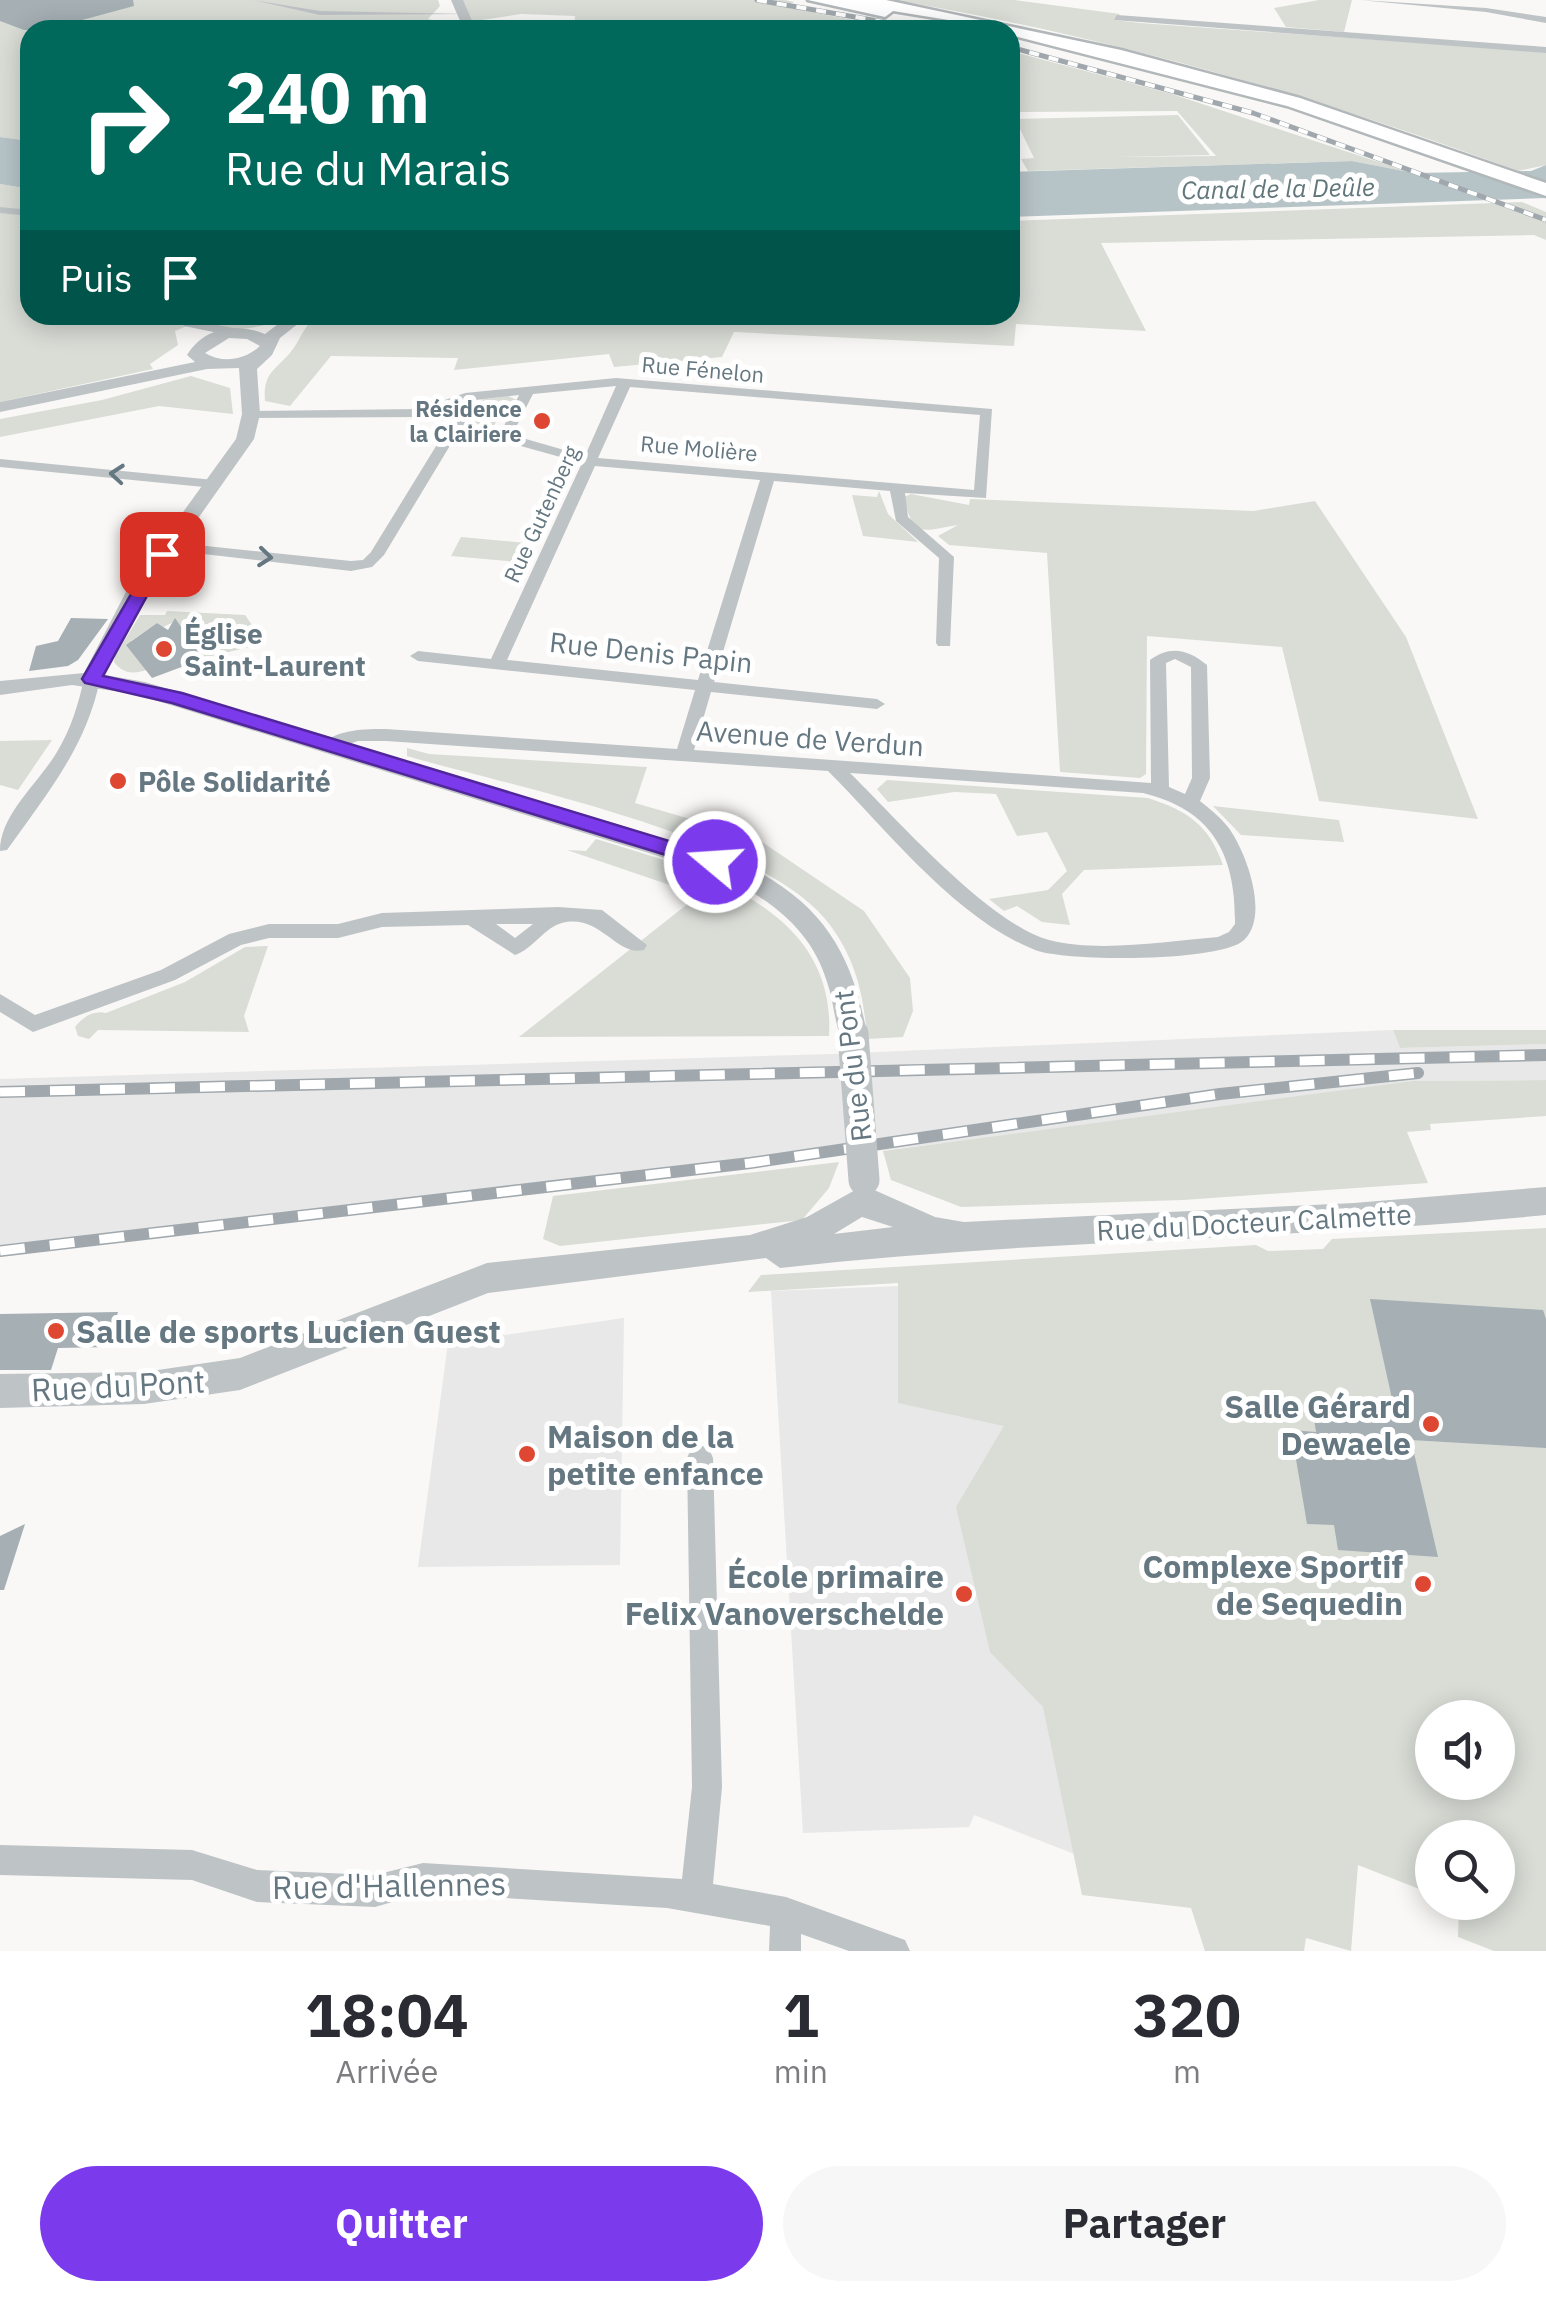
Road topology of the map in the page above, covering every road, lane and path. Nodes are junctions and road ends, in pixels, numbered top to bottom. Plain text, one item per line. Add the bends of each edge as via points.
1 (256, 0) edge
2 (448, 0) edge
3 (457, 0) edge
4 (816, 0) edge
5 (860, 0) edge
6 (1364, 0) edge
7 (458, 14) junction
8 (369, 15) junction
9 (360, 20) edge
10 (458, 20) edge
11 (462, 20) edge
12 (923, 20) edge
13 (968, 20) edge
14 (1546, 20) edge
15 (1132, 21) dead end
16 (1020, 31) edge
17 (1020, 40) edge
18 (1546, 50) edge
19 (1545, 198) edge
20 (189, 325) edge
21 (210, 325) edge
22 (270, 325) edge
23 (286, 325) edge
24 (243, 333) junction
25 (262, 351) junction
26 (207, 356) junction
27 (626, 382) junction
28 (247, 386) junction
29 (528, 390) junction
30 (0, 407) edge
31 (252, 414) junction
32 (420, 414) junction
33 (456, 424) junction
34 (504, 438) junction
35 (0, 448) edge
36 (590, 461) junction
37 (7, 464) edge
38 (768, 477) junction
39 (0, 478) edge
40 (214, 484) junction
41 (896, 488) junction
42 (981, 495) joint
43 (168, 546) junction
44 (944, 644) dead end
45 (418, 656) dead end
46 (496, 664) junction
47 (92, 679) junction
48 (704, 686) junction
49 (0, 688) edge
50 (878, 704) dead end
51 (424, 740) junction
52 (331, 744) junction
53 (682, 757) junction
54 (380, 759) junction
55 (834, 766) junction
56 (1160, 790) junction
57 (1190, 803) junction
58 (0, 844) edge
59 (558, 914) junction
60 (475, 920) junction
61 (637, 945) dead end
62 (0, 1002) edge
63 (864, 1200) junction
64 (1546, 1202) edge
65 (961, 1235) junction
66 (869, 1242) junction
67 (695, 1256) junction
68 (0, 1391) edge
69 (700, 1458) dead end
70 (0, 1860) edge
71 (696, 1895) junction
72 (786, 1913) junction
73 (785, 1951) edge
74 (894, 1951) edge

1 - 8 street
2 - 7 street
3 - 7 street
4 - 12 highway
5 - 13 highway
6 - 14 street
7 - 8 street
7 - 10 street
7 - 11 street
8 - 9 street
15 - 18 street
16 - 19 highway via 1323,111 1490,168
17 - 19 highway via 1230,93
20 - 26 street
21 - 24 street
22 - 24 street
23 - 25 street
24 - 25 street
24 - 26 street
25 - 26 street
25 - 28 street via 248,368
26 - 28 street
26 - 30 street via 87,392
27 - 29 street, Rue Fénelon
27 - 36 street, Rue Gutenberg
27 - 42 street, Rue Fénelon via 987,412
28 - 31 street
29 - 32 street, Rue Fénelon via 458,398
29 - 34 street
31 - 32 street
31 - 40 street via 245,439
32 - 33 street, Rue Molière
33 - 34 street, Rue Molière
43 -> 33 street via 367,564
34 - 36 street, Rue Molière
35 - 37 street via 13,456
36 - 38 street, Rue Molière
36 - 46 street, Rue Gutenberg
37 - 39 street
40 -> 37 street
38 - 41 street, Rue Molière
38 - 48 street
40 - 43 street
41 - 42 street, Rue Molière
41 - 44 street via 901,518 947,557
43 - 47 street
45 - 46 street, Rue Denis Papin
46 - 48 street, Rue Denis Papin
47 - 49 street, Rue du Pont
47 - 52 street, Rue du Pont
47 - 58 street via 70,749
48 - 50 street, Rue Denis Papin
48 - 53 street
51 - 52 street, Avenue de Verdun via 358,735
51 - 53 street, Avenue de Verdun
51 - 54 street, Avenue de Verdun via 401,742
52 - 54 street, Rue du Pont
53 - 55 street, Avenue de Verdun
54 - 63 street, Rue du Pont, bridge via 680,850 760,884 796,910 828,947 845,987
55 - 56 street, Avenue de Verdun
55 - 57 street, Avenue de Verdun via 992,920 1058,949 1221,944 1241,932 1246,918 1233,847 1222,828
56 - 57 street, Avenue de Verdun
56 - 57 street via 1158,660 1176,653 1199,665 1201,778
59 - 60 street
59 - 60 street via 516,948
59 - 61 street via 595,915
60 - 62 street via 382,920 338,930 246,935 168,975 34,1024
63 - 65 street via 932,1230
63 - 66 street via 845,1231
63 - 67 street, Rue du Pont via 773,1243
64 - 65 street, Rue du Docteur Calmette via 1228,1226
65 - 66 street, Rue du Pont
66 - 67 street, Rue du Pont via 748,1258
67 - 68 street, Rue du Pont via 486,1278 286,1360 206,1382
69 - 71 street via 707,1787
70 - 71 street, Rue d'Hallennes via 192,1865 257,1886 375,1891 422,1878
71 - 72 street, Rue d'Hallennes
72 - 73 street
72 - 74 street, Rue d'Hallennes

